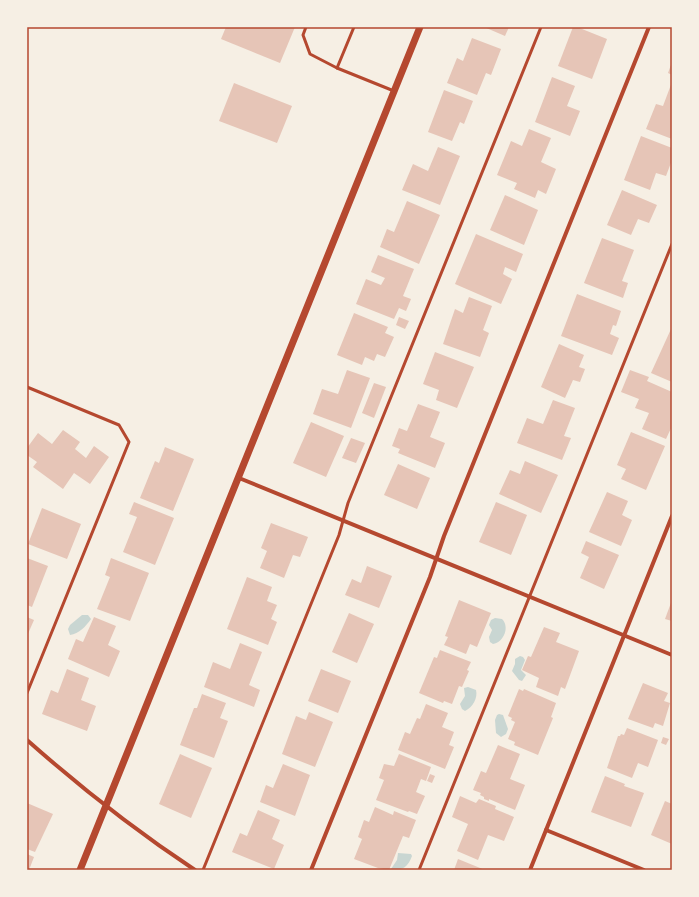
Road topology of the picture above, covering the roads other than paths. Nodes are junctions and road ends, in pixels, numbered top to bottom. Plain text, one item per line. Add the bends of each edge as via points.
1 (306, 27) edge
2 (354, 27) edge
3 (420, 27) edge
4 (541, 27) edge
5 (649, 27) edge
6 (337, 68) junction
7 (394, 91) junction
8 (672, 244) edge
9 (27, 387) edge
10 (239, 478) junction
11 (672, 516) edge
12 (343, 520) junction
13 (436, 558) junction
14 (530, 597) junction
15 (623, 635) junction
16 (672, 655) edge
17 (27, 693) edge
18 (27, 740) edge
19 (106, 806) junction
20 (546, 830) junction
21 (80, 870) edge
22 (196, 870) edge
23 (203, 870) edge
24 (311, 870) edge
25 (419, 870) edge
26 (530, 870) edge
27 (644, 870) edge

1 - 6 lane via 303,35 310,54
2 - 6 lane
3 - 7 street
4 - 12 lane
5 - 13 street
6 - 7 lane
7 - 10 street
8 - 14 lane
9 - 17 lane via 119,425 129,442
10 - 12 street
10 - 19 street
11 - 15 street
12 - 13 street
12 - 23 lane via 336,543
13 - 14 street
13 - 24 street
14 - 15 street
14 - 25 lane
15 - 16 street
15 - 20 street
18 - 19 street
19 - 21 street
19 - 22 street via 160,847
20 - 26 street
20 - 27 street

